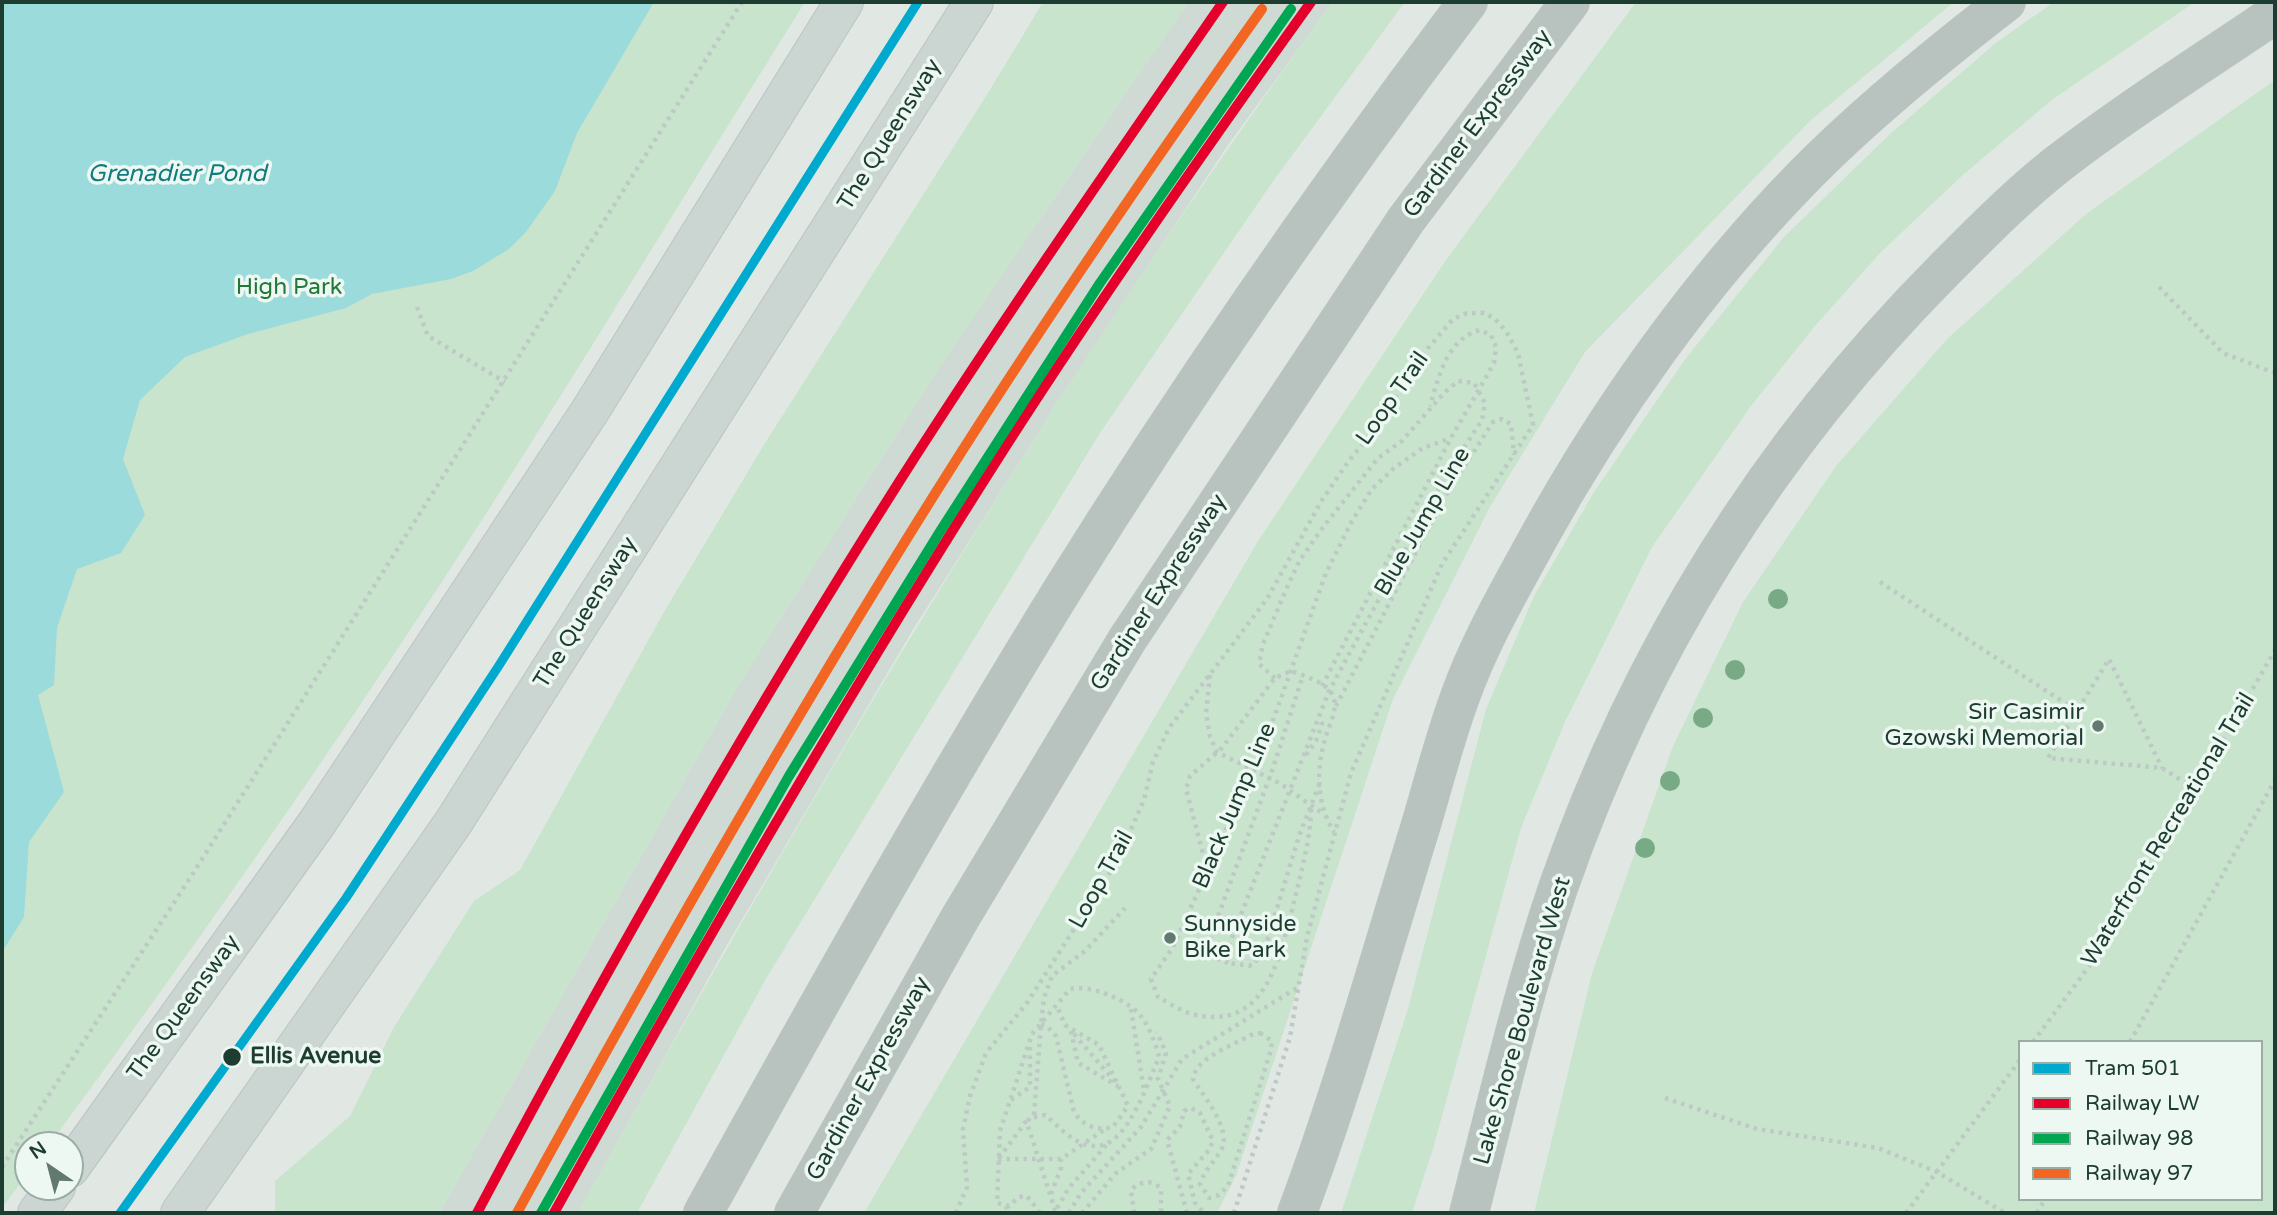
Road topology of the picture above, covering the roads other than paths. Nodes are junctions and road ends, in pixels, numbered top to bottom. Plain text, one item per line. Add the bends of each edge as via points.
1 (844, 2) edge
2 (974, 2) edge
3 (1468, 2) edge
4 (1570, 2) edge
5 (2006, 2) edge
6 (2275, 14) edge
7 (84, 1148) edge
8 (180, 1213) edge
9 (703, 1213) edge
10 (794, 1213) edge
11 (1297, 1213) edge
12 (1469, 1213) edge

1 - 7 main road, The Queensway via 590,411 325,812
2 - 8 main road, The Queensway via 453,823
3 - 9 highway via 1356,151 1064,588
4 - 10 highway, Gardiner Expressway via 1406,220 1127,640 960,918
5 - 11 highway via 1804,176 1679,325 1566,487 1507,595 1460,696 1325,1140
6 - 12 highway, Lake Shore Boulevard West via 2057,165 1968,246 1872,344 1753,497 1667,636 1599,782 1558,888 1522,1004

